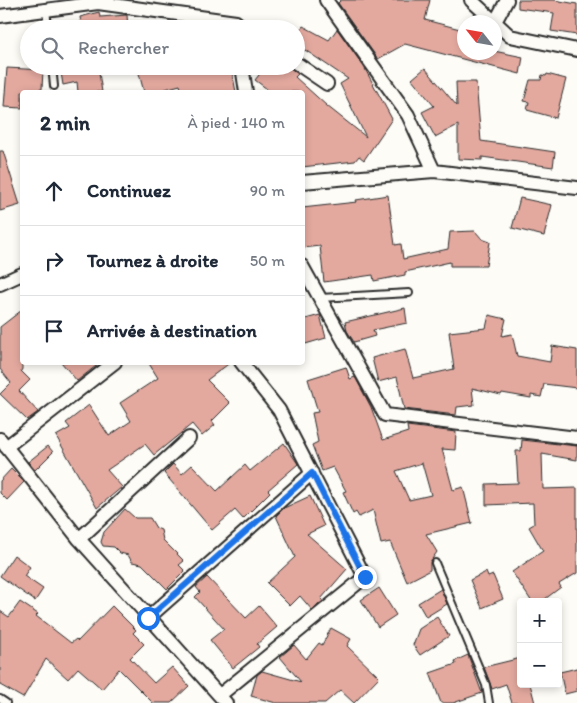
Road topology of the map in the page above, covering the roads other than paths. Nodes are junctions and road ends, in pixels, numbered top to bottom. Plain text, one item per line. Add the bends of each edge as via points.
1 (326, 0) edge
2 (471, 0) edge
3 (507, 0) edge
4 (46, 8) junction
5 (487, 15) edge
6 (499, 15) edge
7 (0, 16) edge
8 (47, 20) edge
9 (200, 20) edge
10 (502, 29) edge
11 (577, 50) edge
12 (305, 69) edge
13 (53, 75) edge
14 (243, 75) edge
15 (327, 84) dead end
16 (54, 86) dead end
17 (246, 90) edge
18 (434, 171) junction
19 (305, 182) edge
20 (577, 188) edge
21 (305, 271) edge
22 (20, 275) edge
23 (0, 284) edge
24 (410, 292) dead end
25 (320, 298) junction
26 (111, 365) edge
27 (243, 365) edge
28 (189, 438) dead end
29 (577, 438) edge
30 (3, 443) edge
31 (312, 473) junction
32 (79, 539) junction
33 (435, 563) dead end
34 (148, 618) junction
35 (0, 699) edge
36 (223, 699) edge
37 (6, 703) edge
38 (489, 703) edge

1 - 18 street via 408,115
2 - 5 street
3 - 6 street
4 - 7 street
4 - 8 lane
4 - 9 street via 98,2
10 - 11 street via 510,36
12 - 15 street
13 - 16 lane
14 - 17 street
18 - 19 street
18 - 20 street
21 - 25 street
22 - 23 street
24 - 25 lane
25 - 29 street via 385,415
26 - 30 street
27 - 31 street via 279,410
28 - 32 street
30 - 32 street
31 - 34 street
31 - 36 street via 365,577
32 - 34 street
33 - 38 lane via 486,685
34 - 36 street
35 - 37 lane

